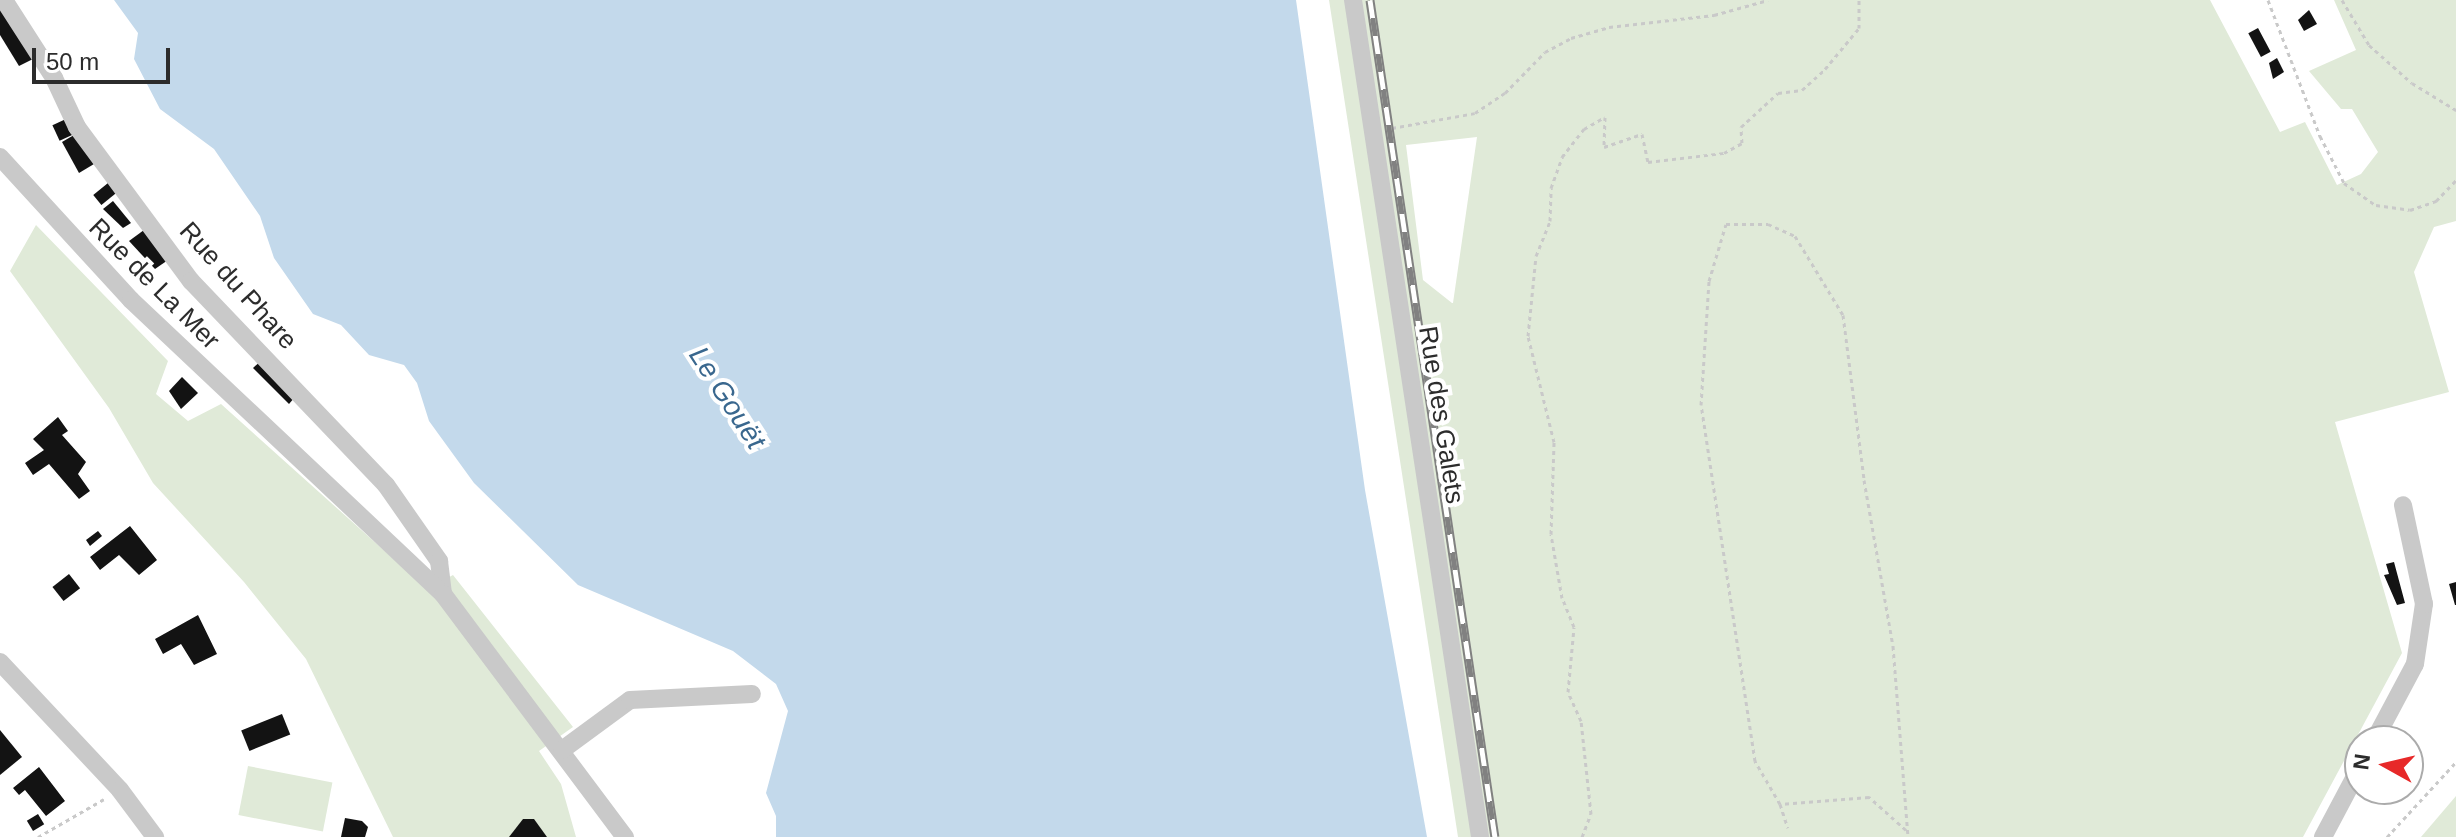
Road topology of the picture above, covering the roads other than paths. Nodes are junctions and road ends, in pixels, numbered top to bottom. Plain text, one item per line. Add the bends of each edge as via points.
1 (4, 0) edge
2 (1353, 0) edge
3 (0, 157) edge
4 (2403, 505) dead end
5 (443, 594) junction
6 (0, 662) edge
7 (752, 694) dead end
8 (2383, 725) edge
9 (562, 750) junction
10 (2344, 797) edge
11 (155, 837) edge
12 (625, 837) edge
13 (1480, 837) edge
14 (2323, 837) edge

1 - 5 street, Rue du Phare via 47,66 77,127 191,281 386,485 439,561
2 - 13 street, Rue des Galets
3 - 5 street, Rue de La Mer via 131,300
4 - 8 street via 2424,604 2415,664
5 - 9 street, Rue de La Mer
6 - 11 street via 120,790
7 - 9 street via 630,700
9 - 12 street, Rue de La Mer
10 - 14 street

